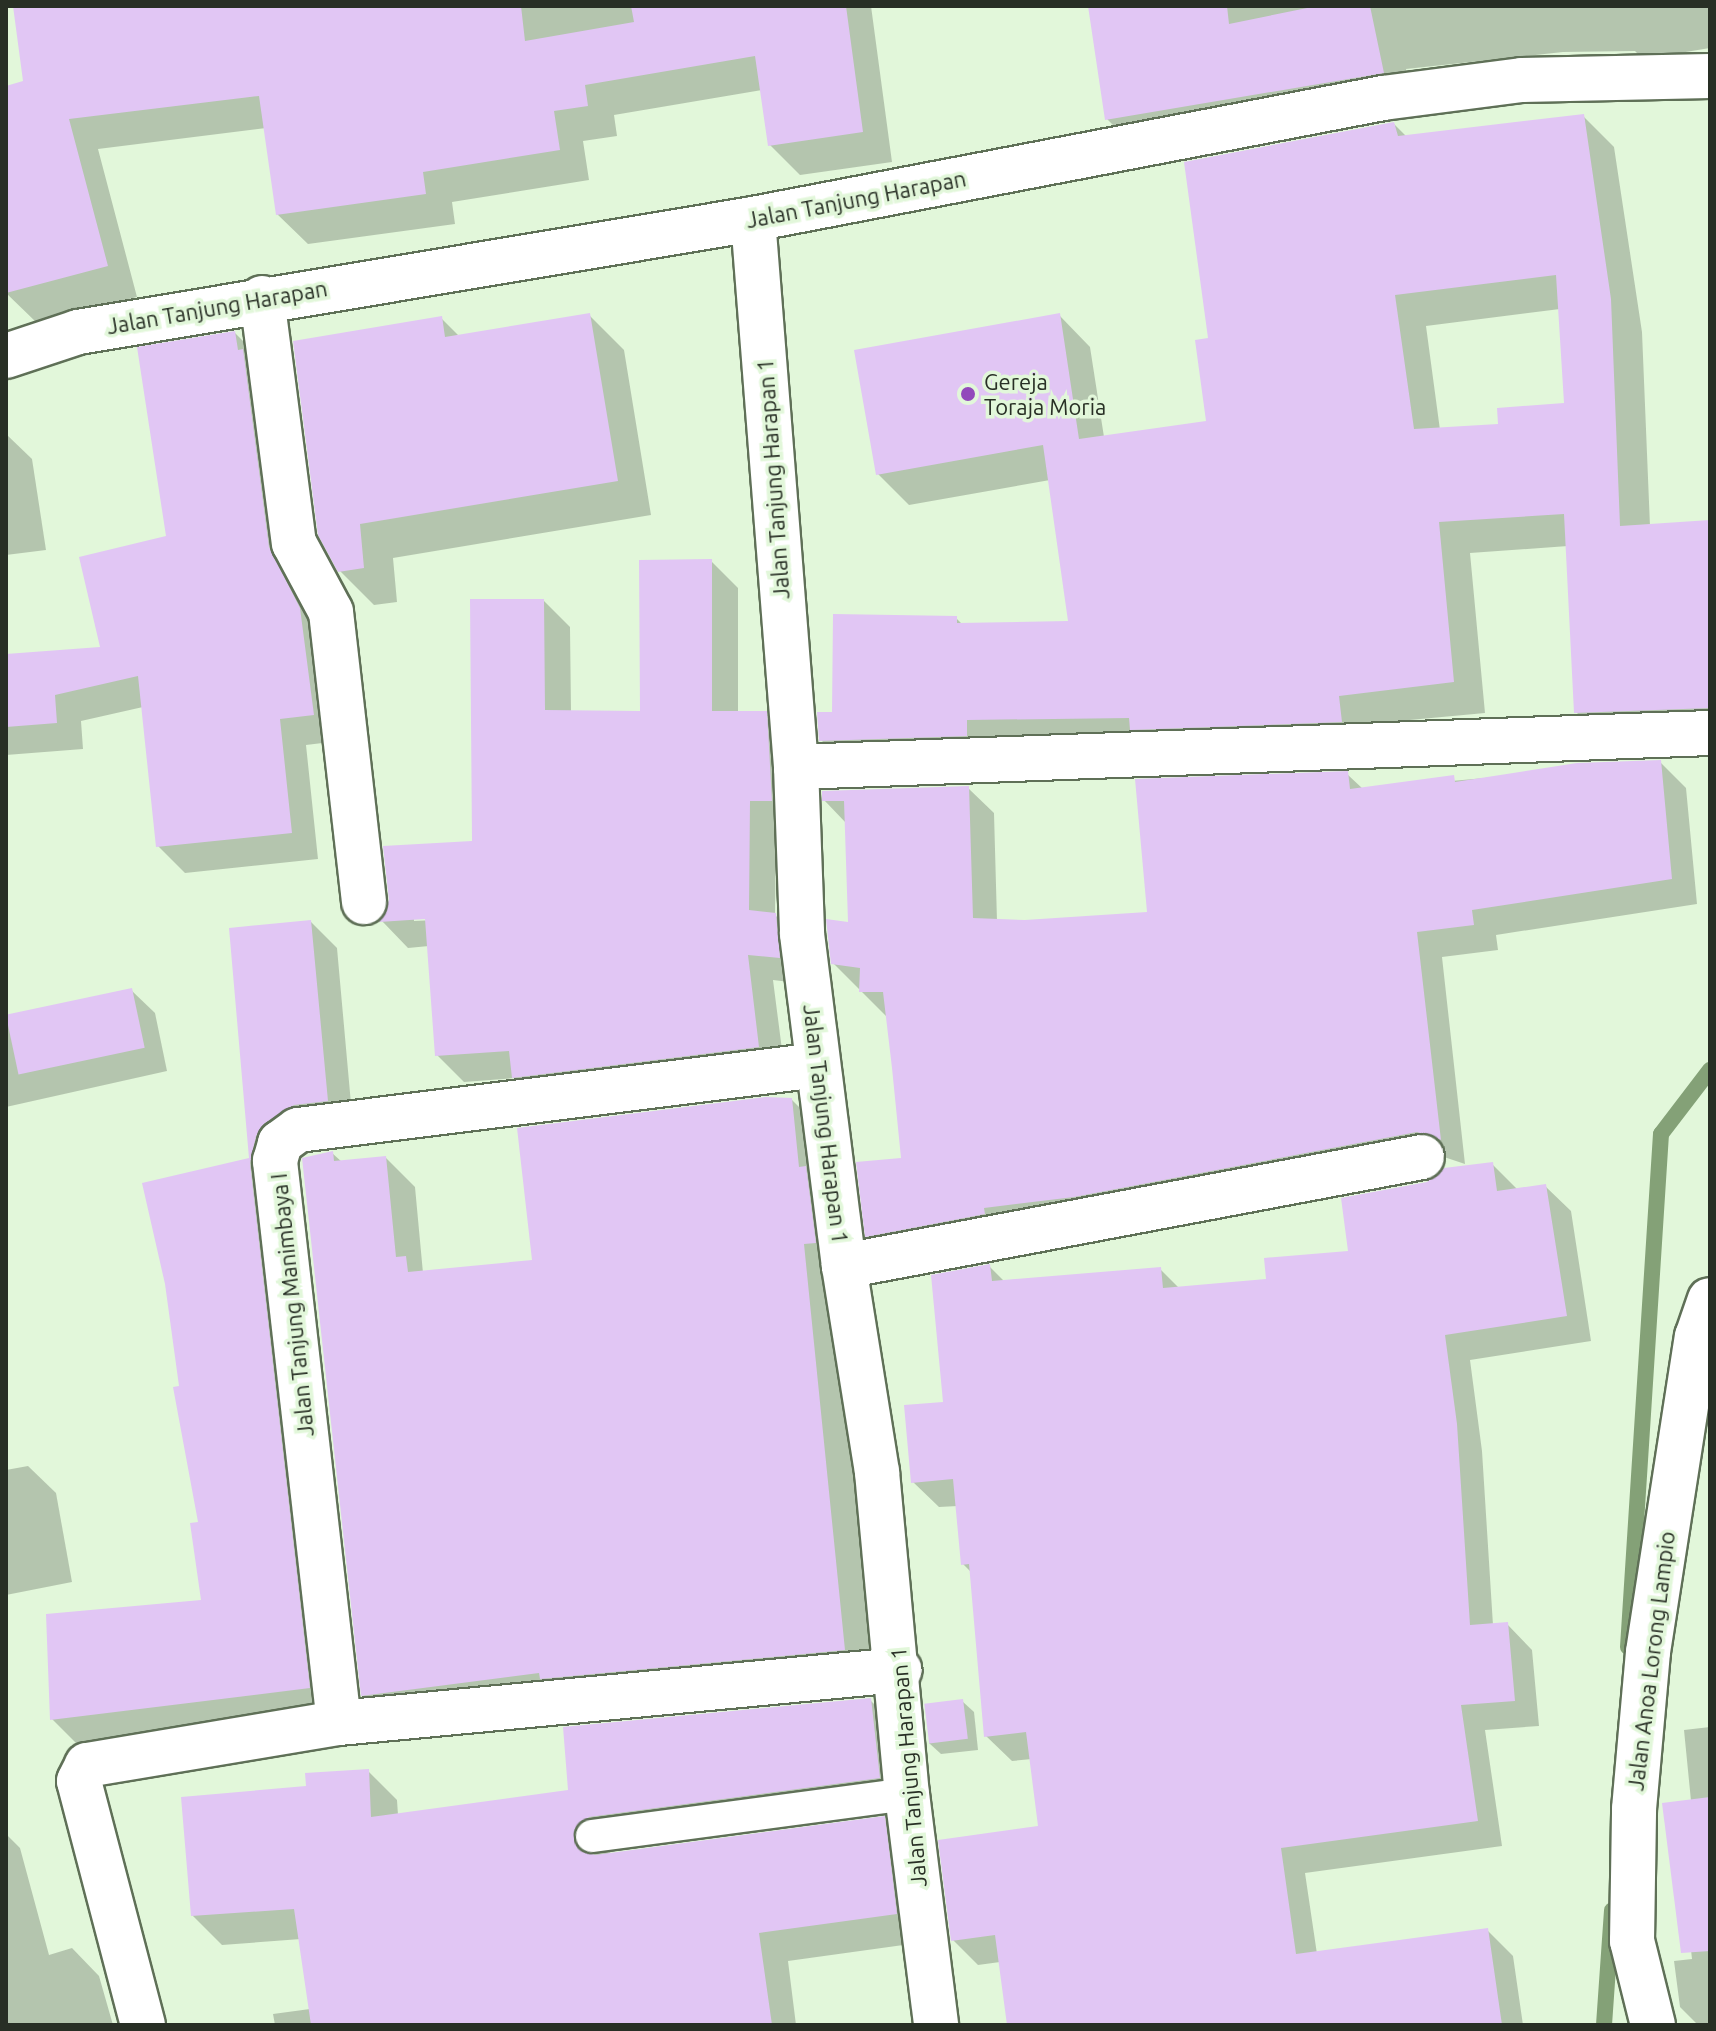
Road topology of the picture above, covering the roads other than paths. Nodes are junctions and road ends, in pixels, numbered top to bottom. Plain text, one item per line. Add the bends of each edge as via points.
1 (1710, 76) edge
2 (753, 219) junction
3 (262, 298) junction
4 (6, 356) edge
5 (1710, 733) edge
6 (796, 767) junction
7 (364, 902) dead end
8 (818, 1065) junction
9 (1422, 1157) dead end
10 (844, 1266) junction
11 (1710, 1300) edge
12 (899, 1670) junction
13 (339, 1723) junction
14 (907, 1794) junction
15 (592, 1836) dead end
16 (143, 2025) edge
17 (936, 2025) edge
18 (1653, 2025) edge

1 - 2 street, Jalan Tanjung Harapan via 1522,80 1383,98
2 - 3 street, Jalan Tanjung Harapan
2 - 6 street, Jalan Tanjung Harapan 1
3 - 4 street, Jalan Tanjung Harapan via 78,332
3 - 7 street via 294,543 333,623
5 - 6 street
6 - 8 street, Jalan Tanjung Harapan 1 via 802,934
8 - 10 street, Jalan Tanjung Harapan 1
8 - 13 street, Jalan Tanjung Manimbaya I via 298,1130 280,1143 275,1161
9 - 10 street
10 - 12 street, Jalan Tanjung Harapan 1 via 877,1472
11 - 18 street, Jalan Anoa Lorong Lampio via 1697,1337 1659,1577 1634,1809 1632,1941
12 - 13 street
12 - 14 street, Jalan Tanjung Harapan 1
13 - 16 street via 87,1765 79,1781
14 - 15 lane
14 - 17 street, Jalan Tanjung Harapan 1

